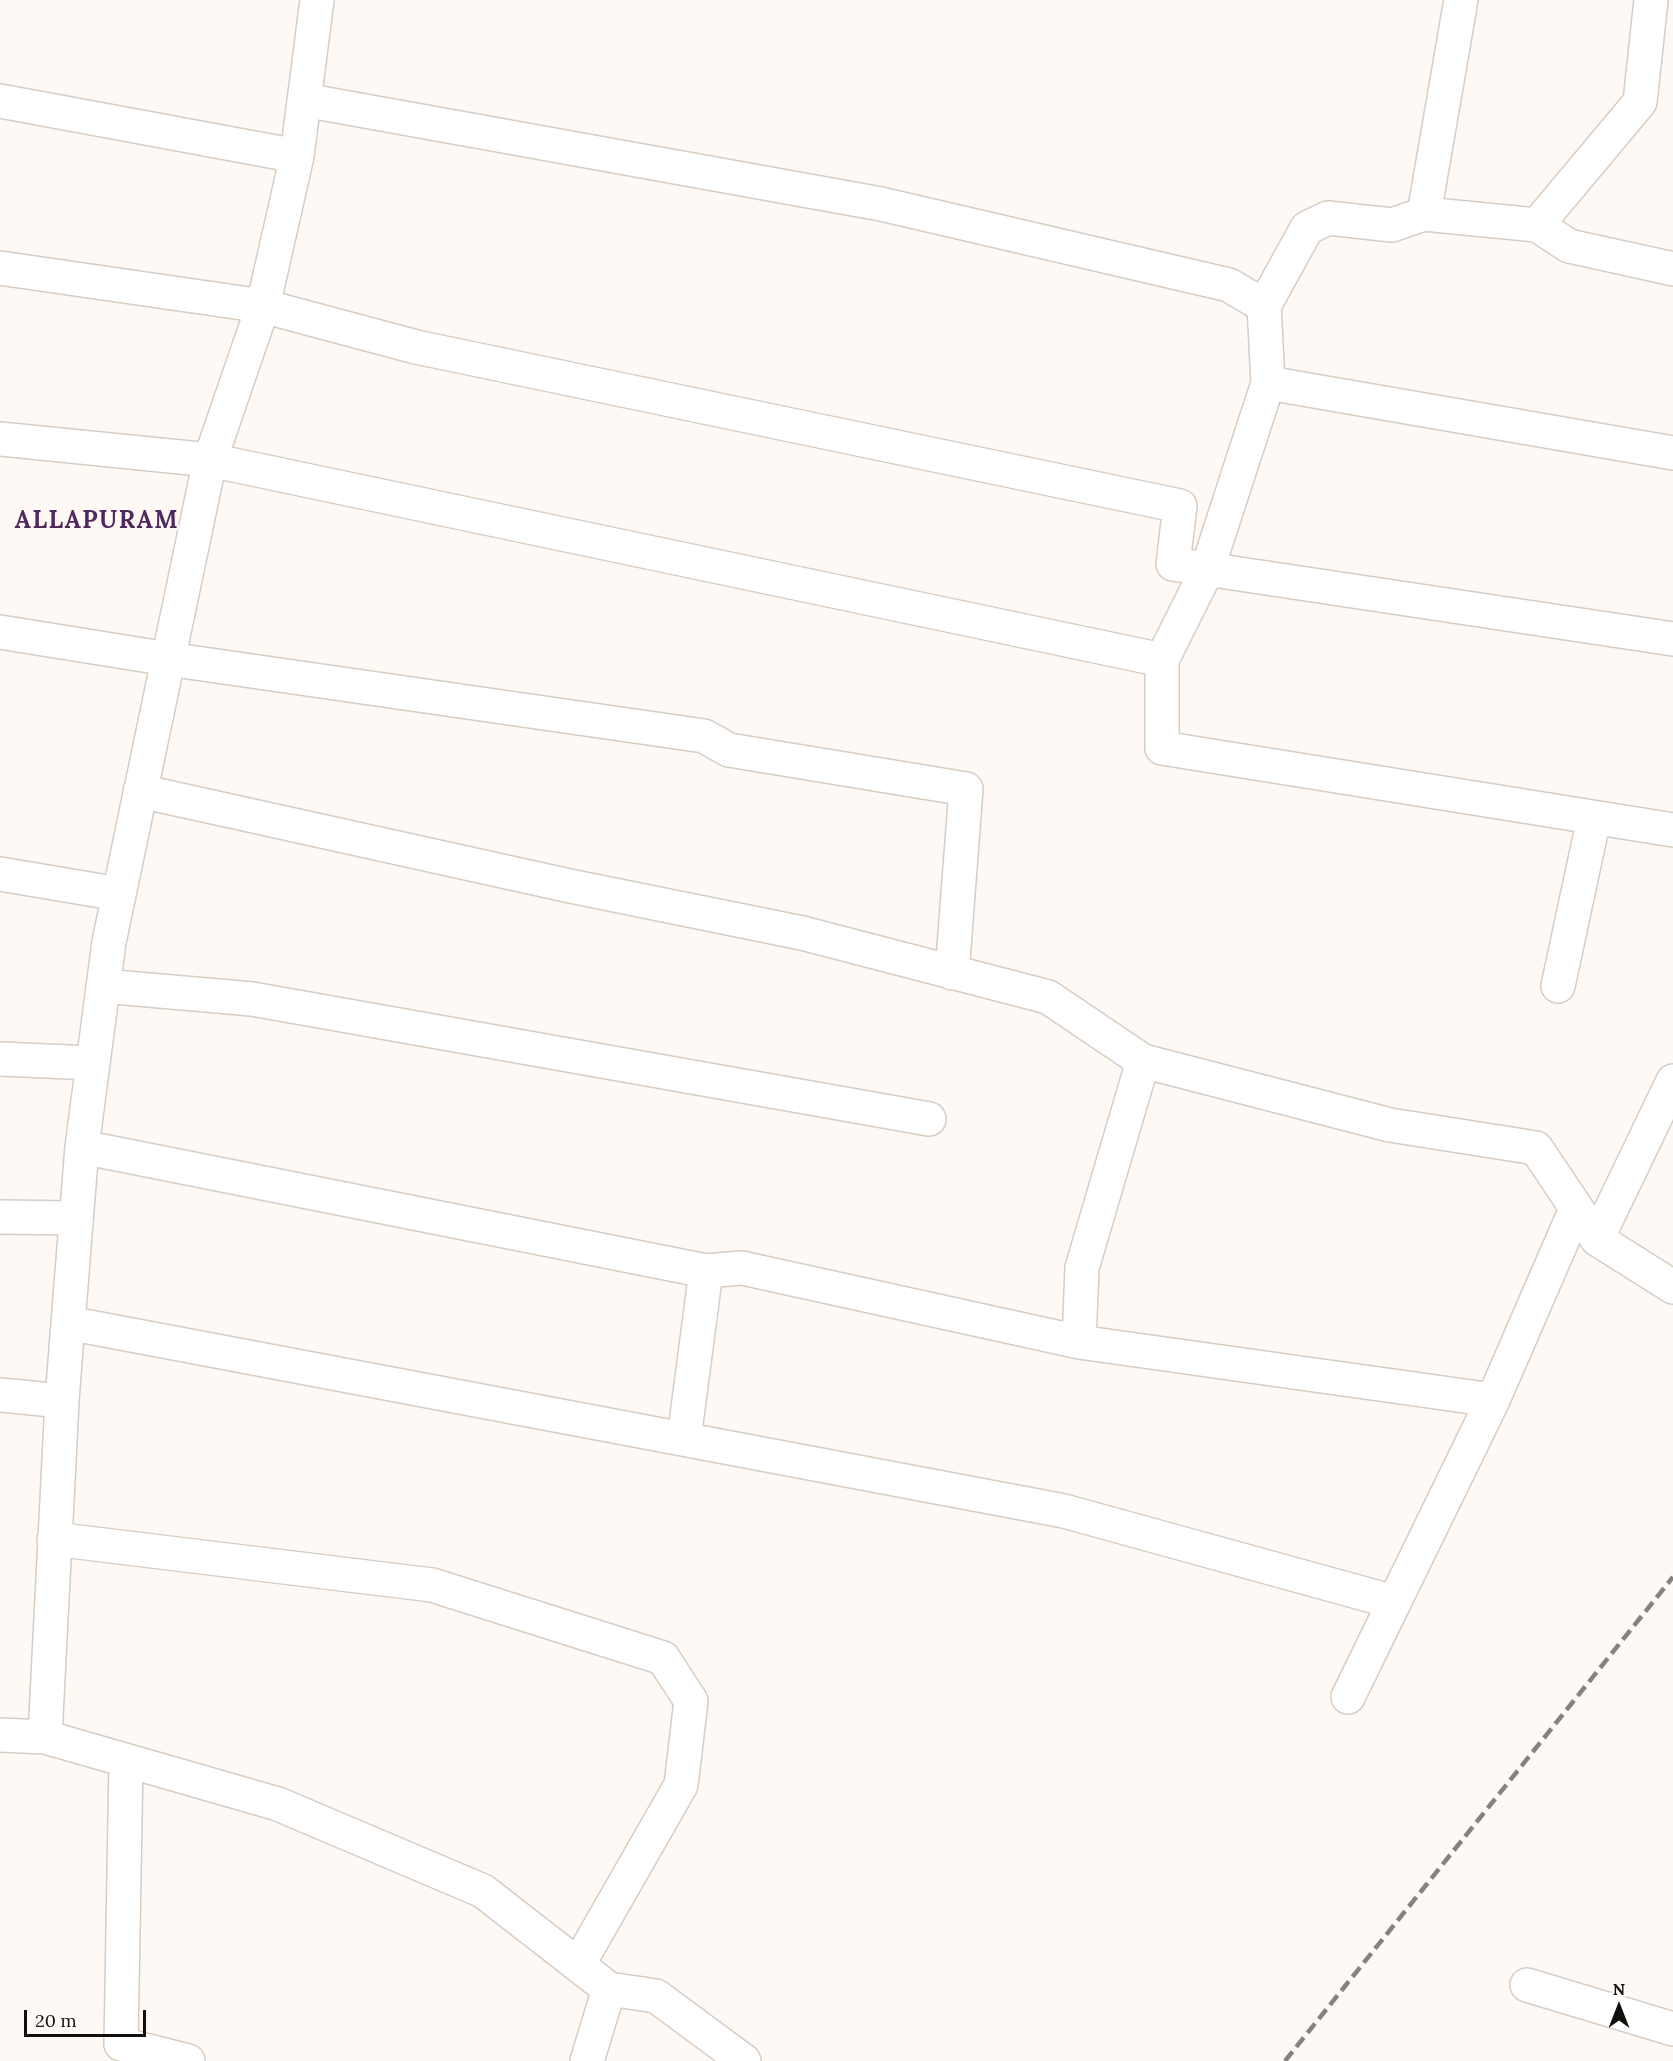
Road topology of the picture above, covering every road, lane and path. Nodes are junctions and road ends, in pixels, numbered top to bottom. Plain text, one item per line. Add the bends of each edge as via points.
1 (317, 0) edge
2 (1461, 0) edge
3 (1651, 0) edge
4 (304, 100) junction
5 (0, 101) edge
6 (297, 156) junction
7 (1424, 214) junction
8 (1537, 225) junction
9 (0, 268) edge
10 (1673, 269) edge
11 (263, 306) junction
12 (1264, 306) junction
13 (1268, 383) junction
14 (0, 438) edge
15 (1673, 453) edge
16 (210, 460) junction
17 (1208, 570) junction
18 (0, 632) edge
19 (1673, 639) edge
20 (168, 659) junction
21 (1162, 660) junction
22 (140, 791) junction
23 (1594, 818) junction
24 (1673, 830) edge
25 (0, 874) edge
26 (118, 894) junction
27 (952, 972) junction
28 (103, 986) junction
29 (1558, 986) dead end
30 (0, 1059) edge
31 (1143, 1061) junction
32 (93, 1064) junction
33 (1673, 1081) edge
34 (929, 1119) dead end
35 (82, 1147) junction
36 (1576, 1209) junction
37 (0, 1217) edge
38 (76, 1218) junction
39 (1597, 1239) junction
40 (706, 1271) junction
41 (1673, 1287) edge
42 (68, 1323) junction
43 (1079, 1342) junction
44 (0, 1395) edge
45 (1493, 1400) junction
46 (62, 1401) junction
47 (684, 1439) junction
48 (54, 1539) junction
49 (1394, 1602) junction
50 (1347, 1696) dead end
51 (0, 1735) edge
52 (45, 1737) junction
53 (126, 1761) junction
54 (578, 1965) junction
55 (1527, 1985) dead end
56 (609, 1989) junction
57 (1673, 2029) edge
58 (120, 2053) edge
59 (188, 2061) edge
60 (587, 2061) edge
61 (744, 2061) edge

1 - 4 street
2 - 7 street
3 - 8 street via 1640,102
4 - 6 street
4 - 12 street via 881,204 1229,285
5 - 6 street
6 - 11 street
7 - 8 street
7 - 12 street via 1392,225 1328,218 1306,228
8 - 10 street via 1569,246
9 - 11 street
11 - 16 street
11 - 17 street via 416,347 1180,506 1173,564
12 - 13 street
13 - 15 street
13 - 17 street
14 - 16 street
16 - 20 street
16 - 21 street
17 - 19 street
17 - 21 street
18 - 20 street
20 - 22 street
20 - 27 street via 704,736 729,750 966,789
21 - 23 street via 1162,748
22 - 26 street
22 - 27 street via 802,933
23 - 24 street
23 - 29 street
25 - 26 street
26 - 28 street
27 - 31 street via 1048,997
28 - 32 street
28 - 34 street via 252,999
30 - 32 street
31 - 36 street via 1390,1125 1536,1148
31 - 43 street via 1082,1268
32 - 35 street
33 - 39 street
35 - 38 street
35 - 40 street
36 - 39 street
36 - 45 street
37 - 38 street
38 - 42 street
39 - 41 street
40 - 43 street via 742,1268
40 - 47 street
42 - 46 street
42 - 47 street
43 - 45 street
44 - 46 street
45 - 49 street
46 - 48 street
47 - 49 street via 1064,1511
48 - 52 street
48 - 54 street via 432,1585 663,1658 691,1701 681,1785
49 - 50 street
51 - 52 street
52 - 53 street
53 - 54 street via 278,1804 483,1891
53 - 58 street
54 - 56 street
55 - 57 street
56 - 60 street
56 - 61 street via 656,1996
58 - 59 street

